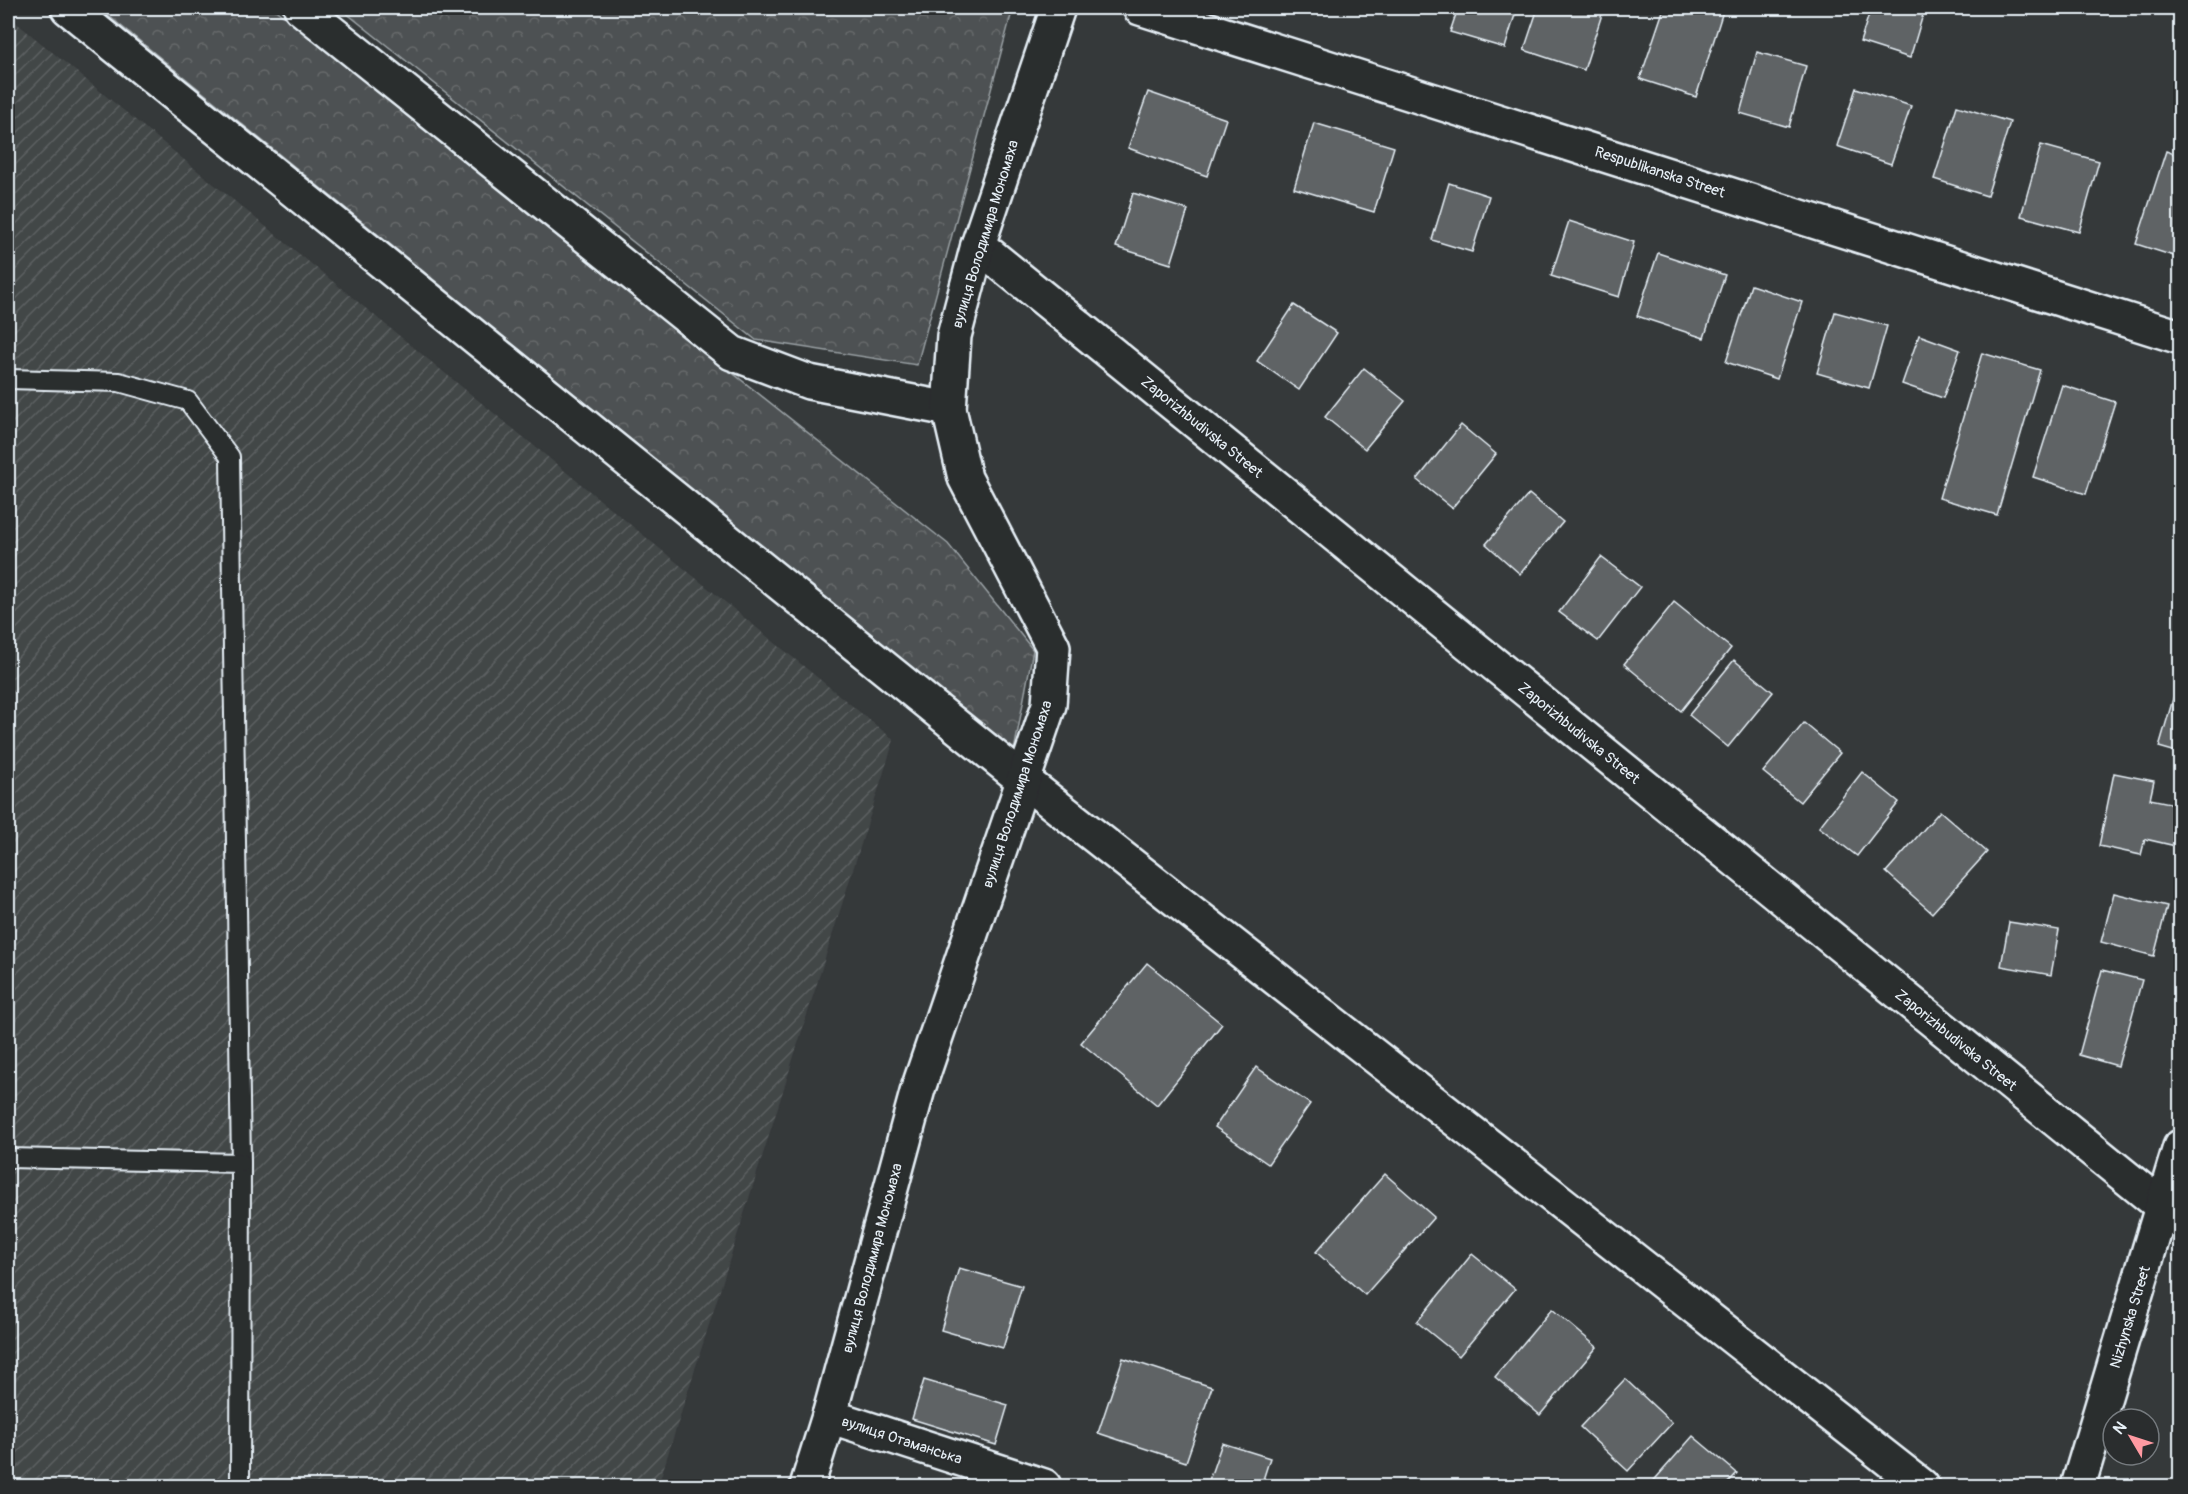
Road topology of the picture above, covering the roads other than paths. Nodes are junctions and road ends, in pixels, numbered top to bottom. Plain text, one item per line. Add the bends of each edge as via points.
1 (68, 8) edge
2 (301, 8) edge
3 (1058, 8) edge
4 (1140, 8) edge
5 (978, 245) junction
6 (2181, 337) edge
7 (8, 379) edge
8 (949, 409) junction
9 (1022, 779) junction
10 (2181, 1147) edge
11 (8, 1158) edge
12 (241, 1163) junction
13 (2172, 1214) edge
14 (829, 1416) junction
15 (240, 1486) edge
16 (807, 1486) edge
17 (1044, 1486) edge
18 (1922, 1486) edge
19 (2078, 1486) edge

1 - 9 street
2 - 8 street via 732,353 810,382
3 - 5 street, вулиця Володимира Мономаха
4 - 6 street, Respublikanska Street
5 - 8 street, вулиця Володимира Мономаха via 954,336
5 - 13 street, Zaporizhbudivska Street
7 - 12 lane via 119,382 188,401 230,457
8 - 9 street, вулиця Володимира Мономаха via 965,478 1053,647 1049,705
9 - 14 street, вулиця Володимира Мономаха via 918,1089
9 - 18 street
10 - 13 street, Nizhynska Street
11 - 12 lane
12 - 15 lane
13 - 19 street, Nizhynska Street
14 - 16 street, вулиця Володимира Мономаха
14 - 17 street, вулиця Отаманська

